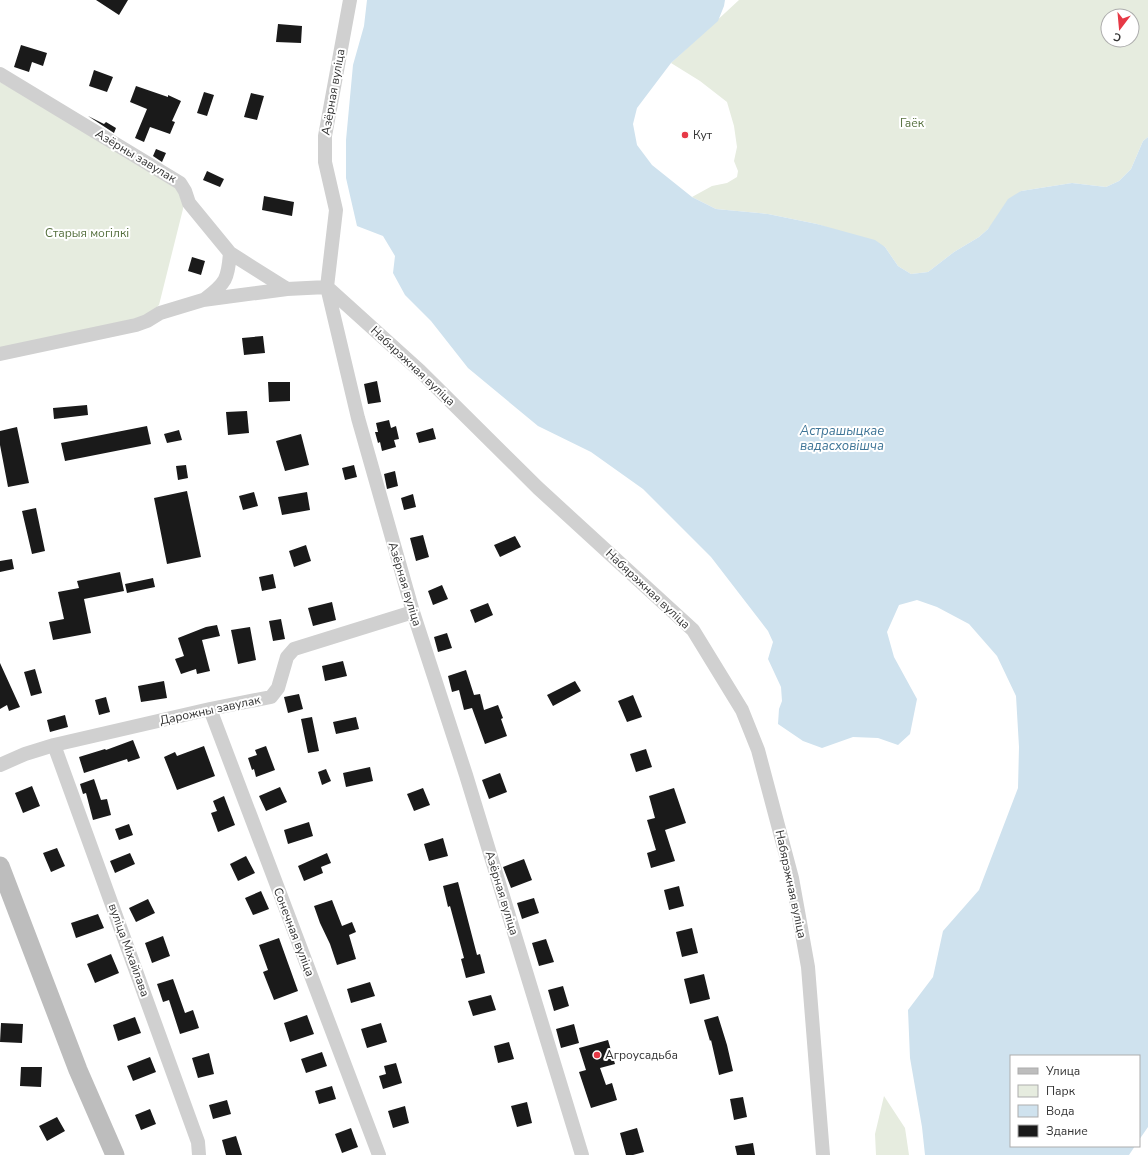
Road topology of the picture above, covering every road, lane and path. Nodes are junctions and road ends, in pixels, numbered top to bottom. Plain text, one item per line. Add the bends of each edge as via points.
1 (350, 0) edge
2 (0, 74) edge
3 (230, 253) junction
4 (327, 287) junction
5 (287, 289) junction
6 (203, 300) junction
7 (0, 354) edge
8 (413, 612) junction
9 (210, 709) junction
10 (54, 745) junction
11 (0, 765) edge
12 (0, 866) edge
13 (116, 1155) edge
14 (199, 1155) edge
15 (379, 1155) edge
16 (582, 1155) edge
17 (823, 1155) edge

1 - 4 street, Азёрная вуліца via 325,136 325,162 336,210
2 - 3 street, Азёрны завулак via 180,183 188,203
3 - 5 street, Азёрны завулак
3 - 6 street via 226,280
4 - 5 street
4 - 8 street, Азёрная вуліца via 358,418
4 - 17 street, Набярэжная вуліца via 420,371 538,488 693,630 742,710 758,750 792,878 807,960
5 - 6 street
6 - 7 street via 160,313 136,326
8 - 9 street, Дарожны завулак via 294,649 287,657 278,688 271,697
8 - 16 street, Азёрная вуліца via 466,775
9 - 10 street, Дарожны завулак
9 - 15 street, Сонечная вуліца
10 - 11 street, Дарожны завулак
10 - 14 street, вуліца Міхайлава via 198,1142
12 - 13 street via 78,1070

